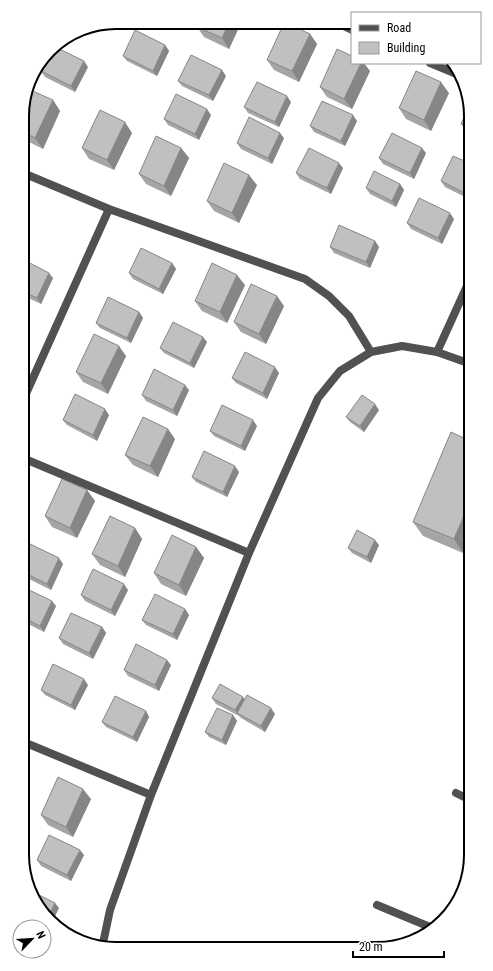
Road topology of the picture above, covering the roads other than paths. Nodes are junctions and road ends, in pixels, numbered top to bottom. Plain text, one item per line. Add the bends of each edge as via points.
1 (432, 64) edge
2 (451, 72) edge
3 (29, 176) edge
4 (109, 209) junction
5 (464, 293) edge
6 (371, 352) junction
7 (437, 352) junction
8 (464, 362) edge
9 (29, 387) edge
10 (29, 460) edge
11 (249, 553) junction
12 (29, 744) edge
13 (456, 793) dead end
14 (151, 795) junction
15 (464, 797) edge
16 (377, 906) dead end
17 (427, 926) edge
18 (104, 941) edge

1 - 2 street
3 - 4 street
4 - 6 street via 305,279 329,296 349,316
4 - 9 street
5 - 7 street
6 - 7 street via 402,346
6 - 11 street via 340,372 318,398
7 - 8 street
10 - 11 street
11 - 14 street
12 - 14 street
13 - 15 street
14 - 18 street via 110,910
16 - 17 street

